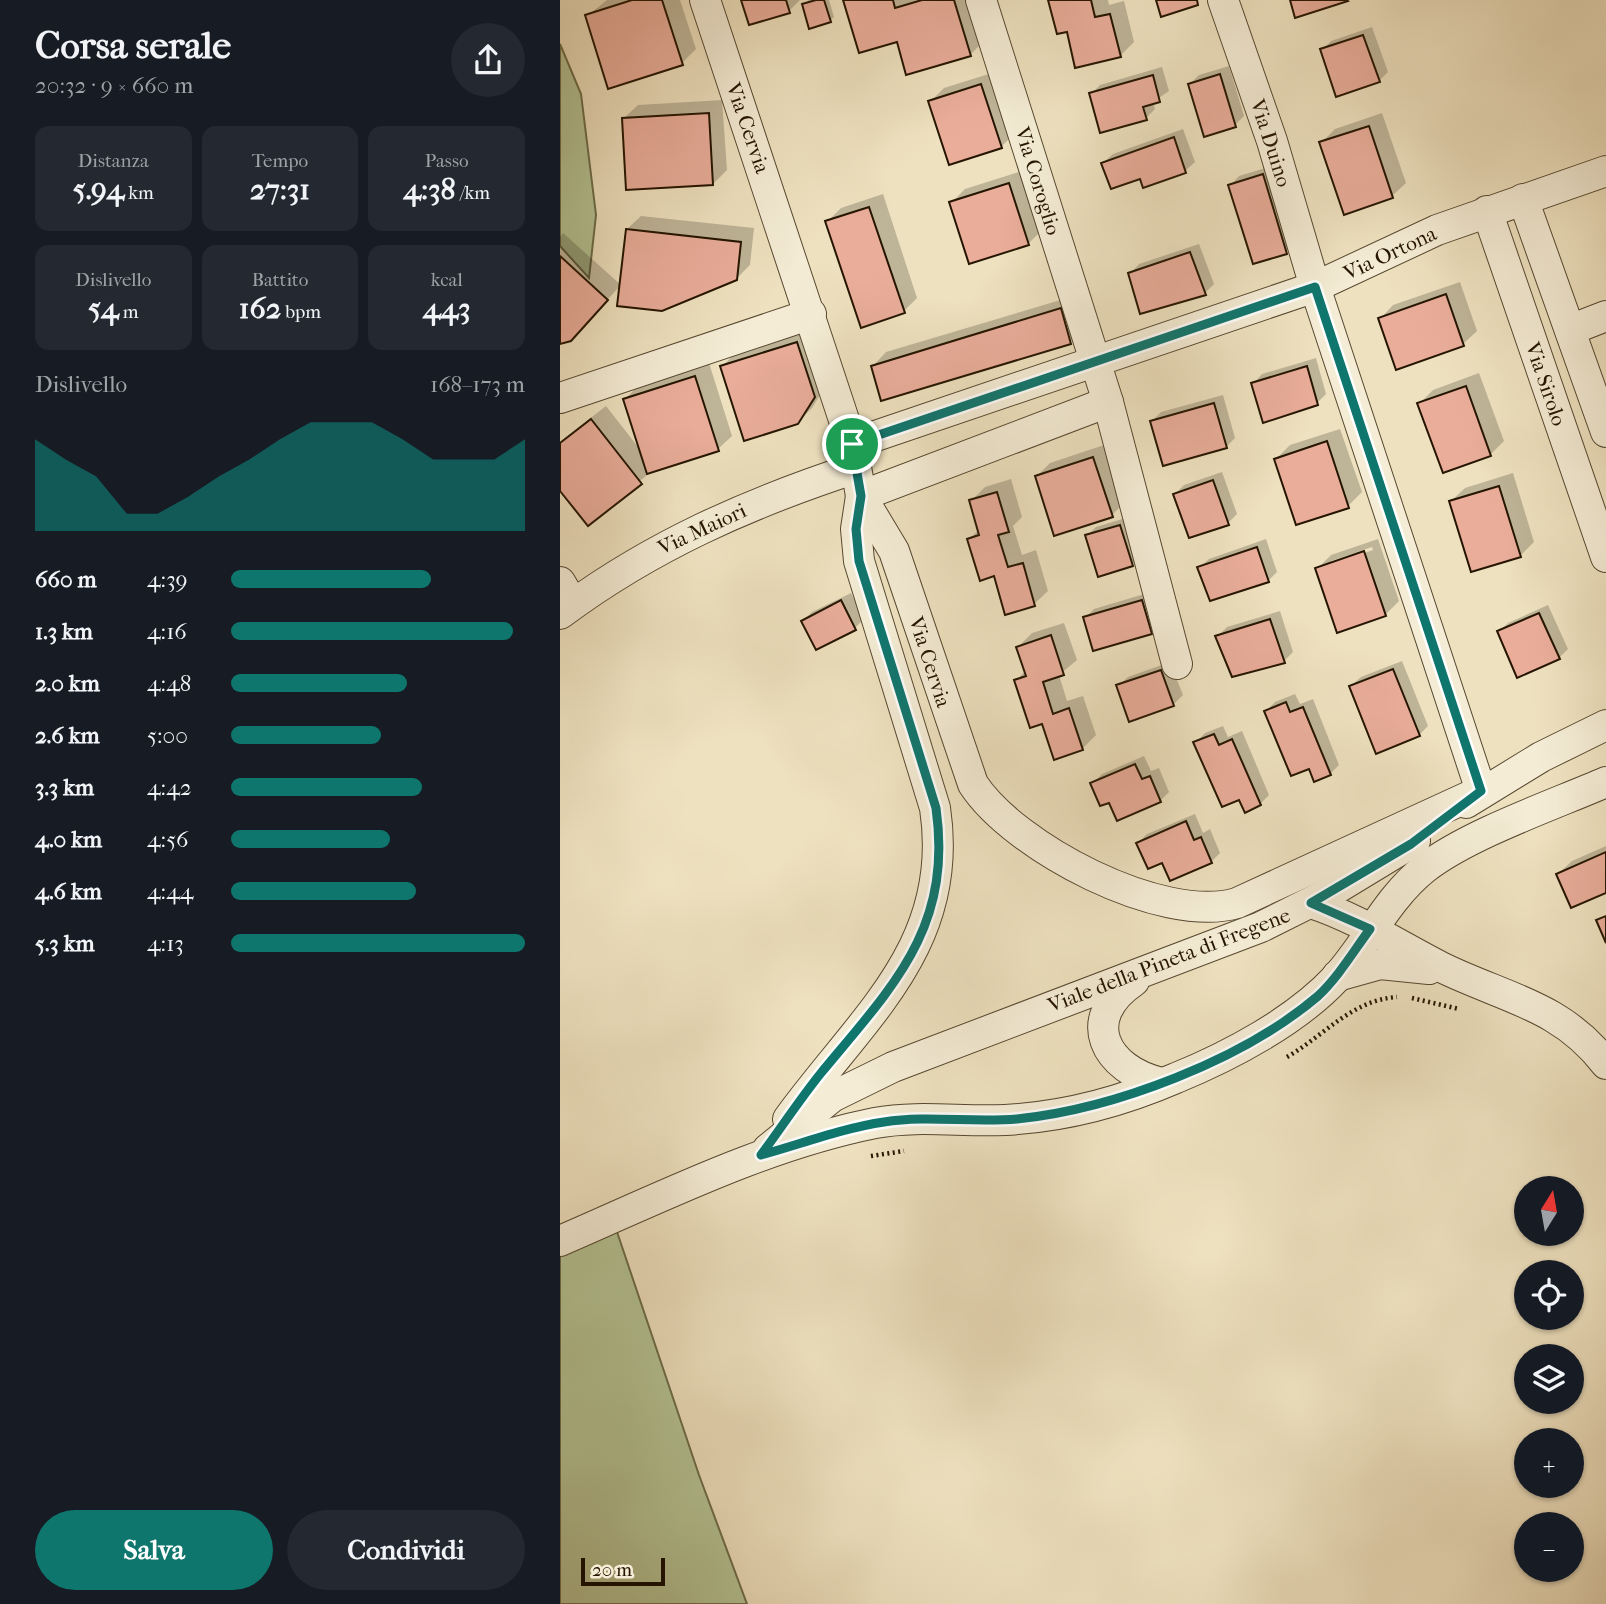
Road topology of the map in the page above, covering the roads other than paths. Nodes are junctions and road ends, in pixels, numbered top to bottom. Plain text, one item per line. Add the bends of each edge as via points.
1 (705, 0) edge
2 (981, 0) edge
3 (1223, 0) edge
4 (1606, 171) edge
5 (1523, 199) junction
6 (1487, 211) junction
7 (1315, 287) junction
8 (811, 314) junction
9 (1606, 316) edge
10 (1570, 330) junction
11 (1096, 362) junction
12 (560, 398) edge
13 (1108, 402) junction
14 (1606, 432) edge
15 (856, 469) junction
16 (1606, 557) edge
17 (564, 600) edge
18 (1177, 664) dead end
19 (1606, 725) edge
20 (1606, 782) edge
21 (1481, 791) junction
22 (1403, 891) junction
23 (1311, 903) junction
24 (1370, 929) junction
25 (1417, 955) junction
26 (1152, 969) junction
27 (1457, 974) junction
28 (1337, 976) junction
29 (1606, 1064) edge
30 (1162, 1083) junction
31 (761, 1155) junction
32 (560, 1241) edge

1 - 8 street, Via Cervia
2 - 11 street, Via Coroglio
3 - 7 street, Via Duino via 1272,141
4 - 5 street, Via Ortona
5 - 6 street, Via Ortona
5 - 10 street
6 - 7 street, Via Ortona
6 - 16 street, Via Sirolo
7 - 11 street, Via Ortona
7 - 21 street, Via Duino
8 - 12 street
8 - 15 street, Via Cervia
9 - 10 street
10 - 14 street
11 - 13 street, Via Coroglio
11 - 15 street, Via Ortona
13 - 15 street
13 - 18 street
15 - 17 street, Via Maiori via 703,525
15 - 21 street, Via Cervia via 894,551 973,784 986,804 1012,828 1081,868 1173,904 1230,906
15 - 31 street via 859,561 936,808 937,881 926,924 894,984
19 - 21 street, Viale della Pineta di Fregene
20 - 22 street, Viale della Pineta di Fregene via 1475,839 1424,869
21 - 23 street, Viale della Pineta di Fregene via 1411,844
22 - 24 street, Viale della Pineta di Fregene
22 - 25 street via 1407,933
23 - 24 street
23 - 26 street, Viale della Pineta di Fregene
24 - 25 street
24 - 28 street, Viale della Pineta di Fregene
25 - 27 street
26 - 30 street via 1110,1003 1104,1038 1111,1056 1122,1066
26 - 31 street, Viale della Pineta di Fregene via 883,1072 832,1097
27 - 28 street via 1393,964
27 - 29 street via 1549,1012 1576,1031
28 - 30 street, Viale della Pineta di Fregene via 1286,1020
30 - 31 street, Viale della Pineta di Fregene via 1090,1107 1045,1115 880,1122
31 - 32 street, Viale della Pineta di Fregene

